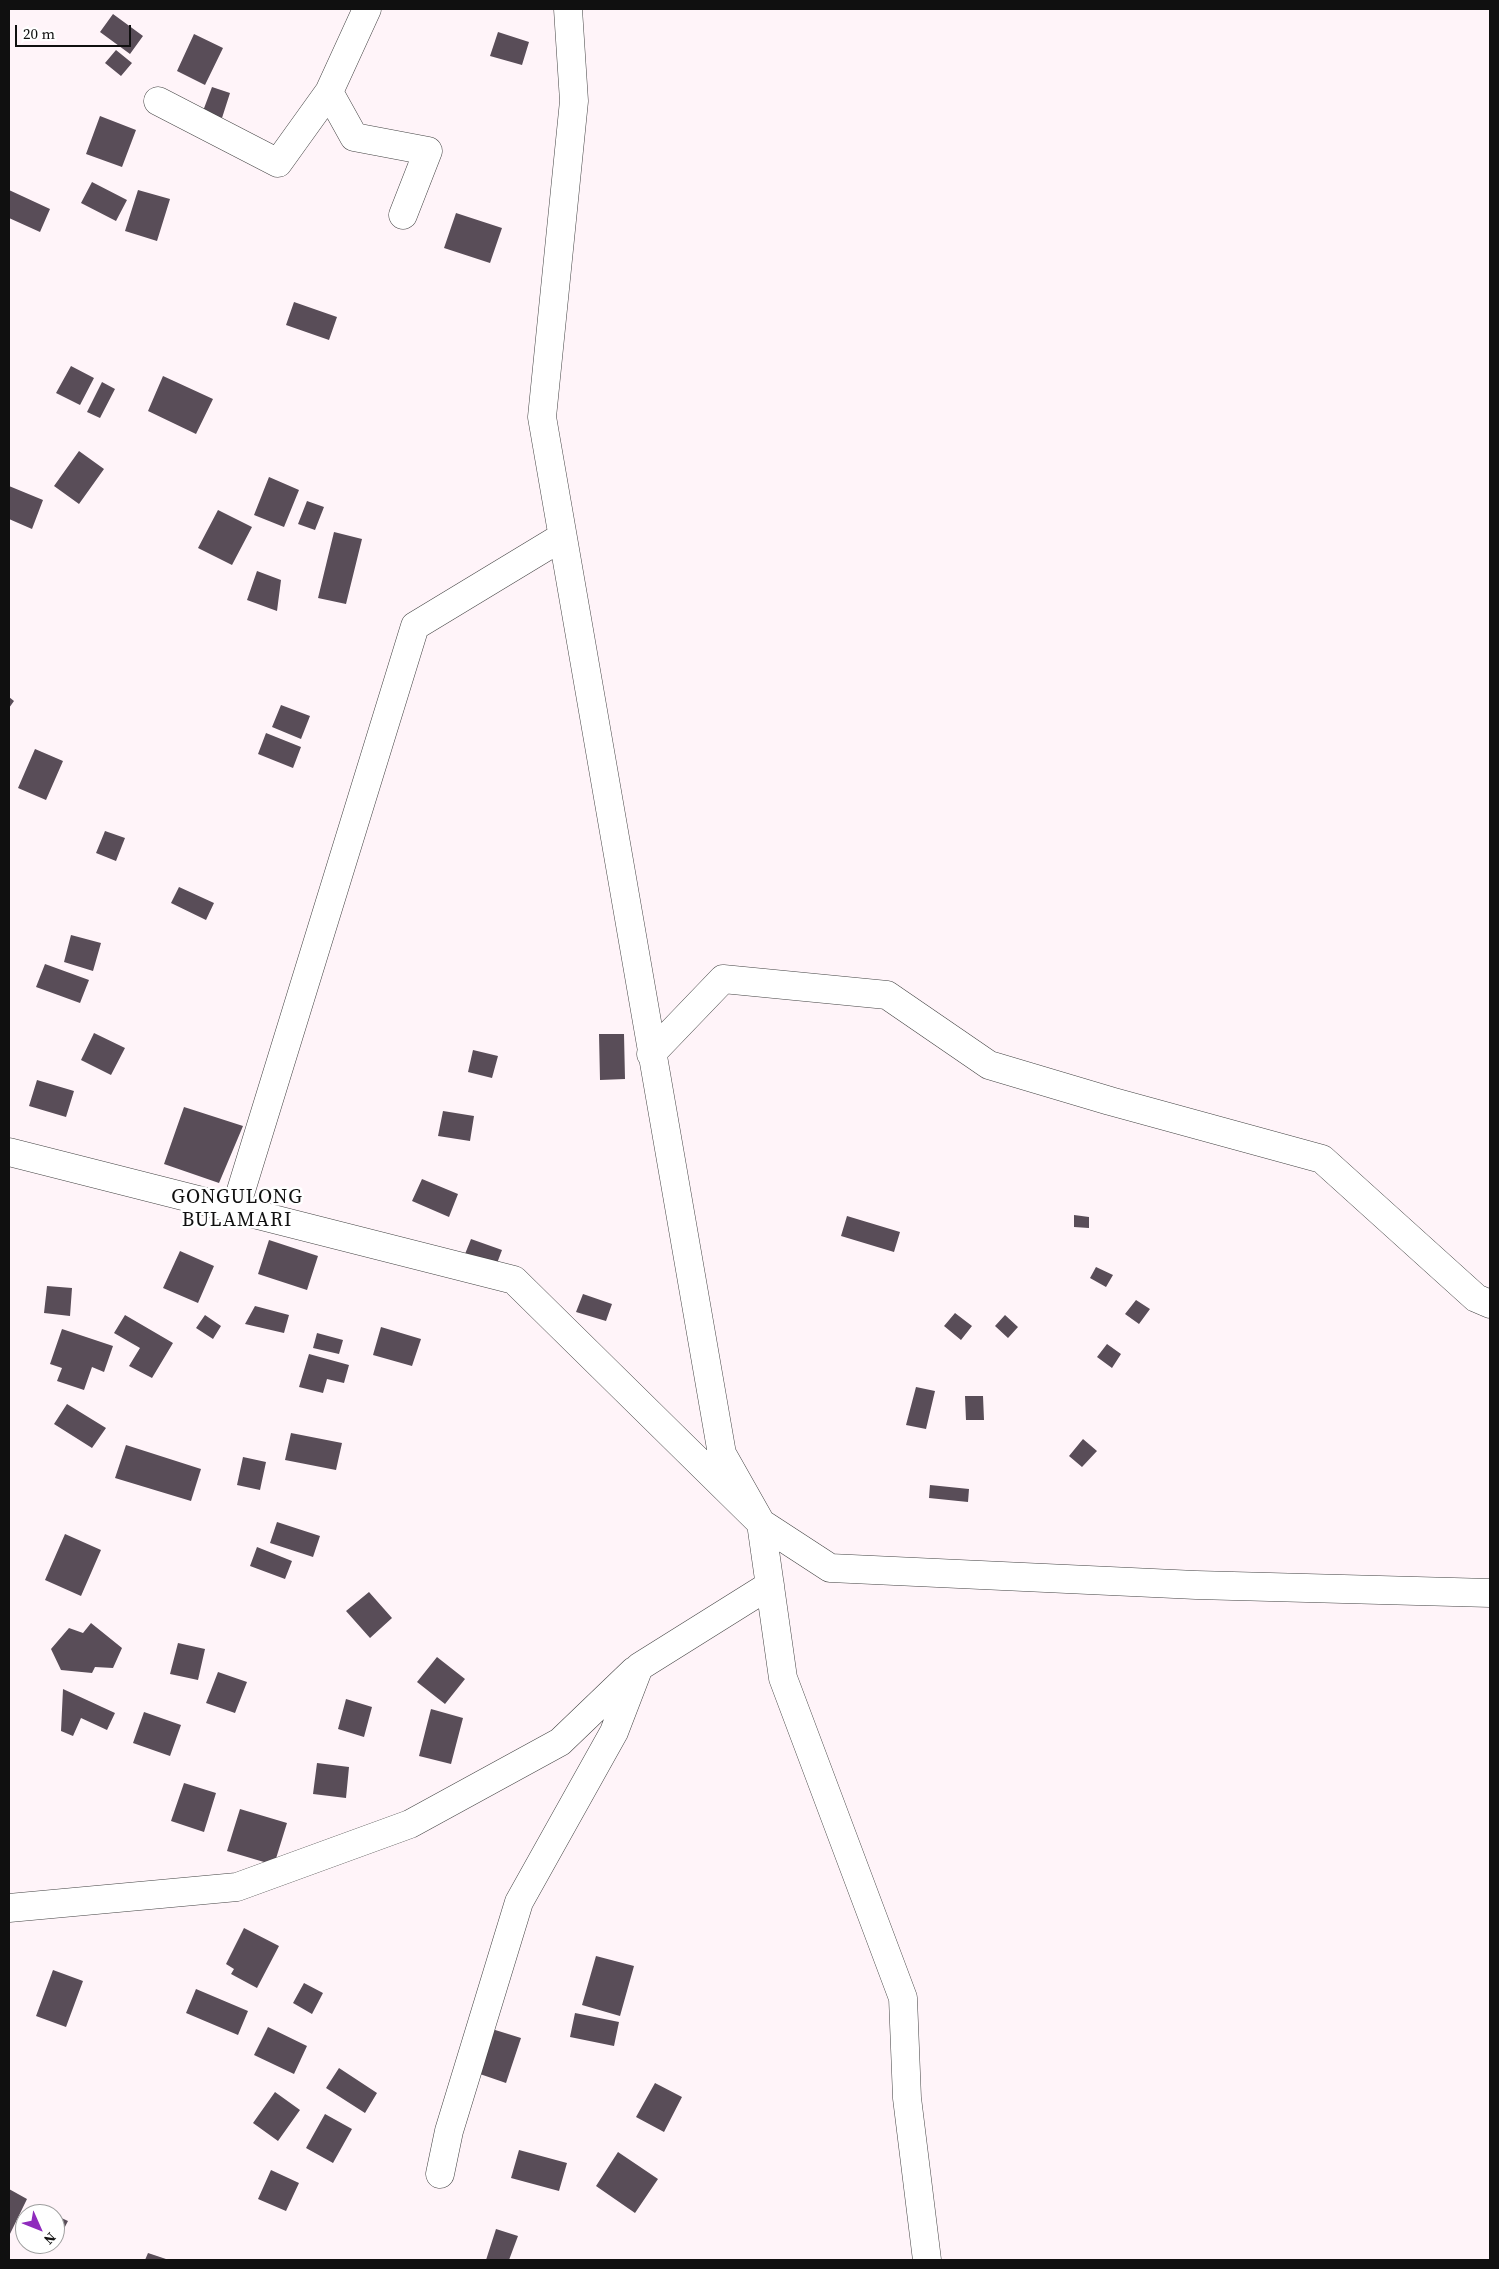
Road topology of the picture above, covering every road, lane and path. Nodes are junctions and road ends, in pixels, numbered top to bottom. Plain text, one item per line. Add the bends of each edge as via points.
1 (367, 9) edge
2 (568, 9) edge
3 (330, 92) junction
4 (158, 101) dead end
5 (403, 216) dead end
6 (562, 537) junction
7 (651, 1054) junction
8 (9, 1152) edge
9 (235, 1210) junction
10 (1490, 1304) edge
11 (761, 1522) junction
12 (770, 1585) junction
13 (1490, 1593) edge
14 (639, 1667) junction
15 (9, 1908) edge
16 (440, 2174) dead end
17 (928, 2260) edge

1 - 3 street
2 - 6 street via 574,100 542,417
3 - 4 street via 278,163
3 - 5 street via 354,137 428,151
6 - 7 street
6 - 9 street via 415,626
7 - 10 street via 724,979 887,995 989,1065 1322,1158 1476,1298
7 - 11 street via 722,1454
8 - 9 street
9 - 11 street via 514,1280
11 - 12 street
11 - 13 street via 830,1568 1196,1585
12 - 14 street
12 - 17 street via 783,1678 903,1998 907,2098
14 - 15 street via 560,1742 410,1824 237,1887
14 - 16 street via 614,1732 519,1902 449,2130

